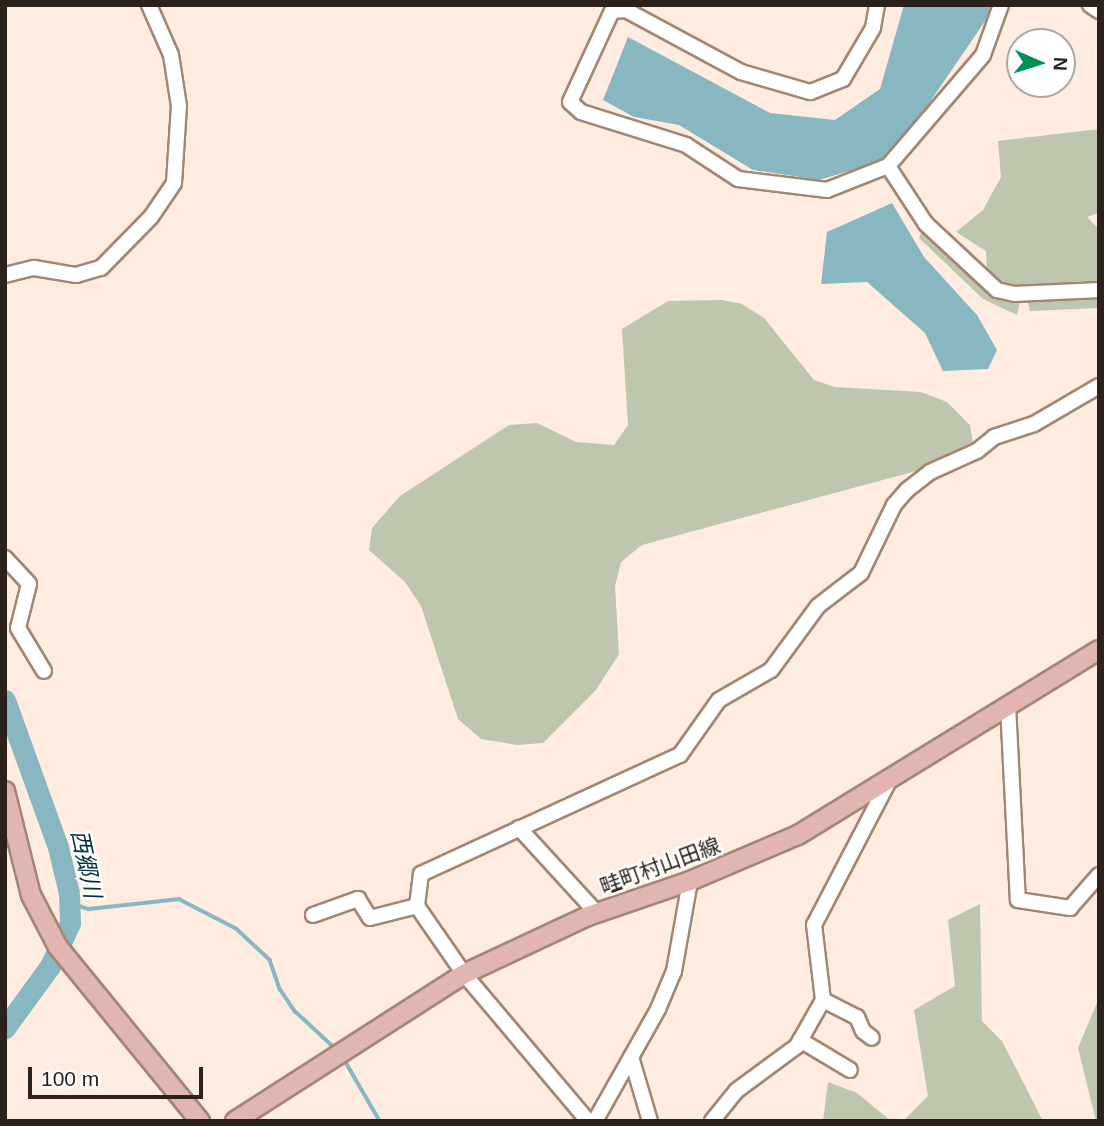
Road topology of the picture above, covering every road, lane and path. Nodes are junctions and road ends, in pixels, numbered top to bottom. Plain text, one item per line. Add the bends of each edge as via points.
1 (149, 5) edge
2 (877, 5) edge
3 (1001, 5) edge
4 (1090, 5) edge
5 (1099, 11) edge
6 (888, 166) junction
7 (5, 275) edge
8 (1099, 290) edge
9 (1099, 386) edge
10 (5, 558) edge
11 (1099, 650) edge
12 (44, 671) dead end
13 (1008, 705) junction
14 (889, 781) junction
15 (5, 791) edge
16 (519, 828) junction
17 (1099, 875) edge
18 (690, 881) junction
19 (417, 906) junction
20 (597, 913) junction
21 (313, 915) dead end
22 (464, 974) junction
23 (823, 1000) junction
24 (872, 1038) dead end
25 (800, 1040) junction
26 (631, 1057) junction
27 (850, 1070) dead end
28 (200, 1121) edge
29 (235, 1121) edge
30 (588, 1121) edge
31 (596, 1121) edge
32 (650, 1121) edge
33 (712, 1121) edge

1 - 7 street via 171,55 180,106 174,183 150,217 101,268 76,275 34,268
2 - 6 street via 873,28 843,79 810,92 741,72 626,10 612,11 570,102 581,112 686,145 738,179 827,190
3 - 6 street via 983,55
4 - 5 street
6 - 8 street via 926,224 997,290 1015,294
9 - 16 street via 1034,424 994,437 907,490 894,505 861,573 818,606 778,665 719,700 680,755
10 - 12 street via 29,584 18,628
11 - 13 main road, 畦町村山田線
13 - 14 main road, 畦町村山田線
13 - 17 street via 1018,900 1070,908
14 - 18 main road, 畦町村山田線 via 798,835
14 - 23 street via 814,925
15 - 28 main road via 22,865 48,929 70,965
16 - 19 street via 421,874
16 - 20 street
18 - 20 main road, 畦町村山田線
18 - 26 street via 674,971
19 - 21 street via 370,918 358,899
19 - 22 street
20 - 22 main road, 畦町村山田線
22 - 29 main road, 畦町村山田線
22 - 30 street
23 - 24 street via 857,1017
23 - 25 street
25 - 27 street
25 - 33 street via 782,1061 736,1091
26 - 31 street
26 - 32 street

